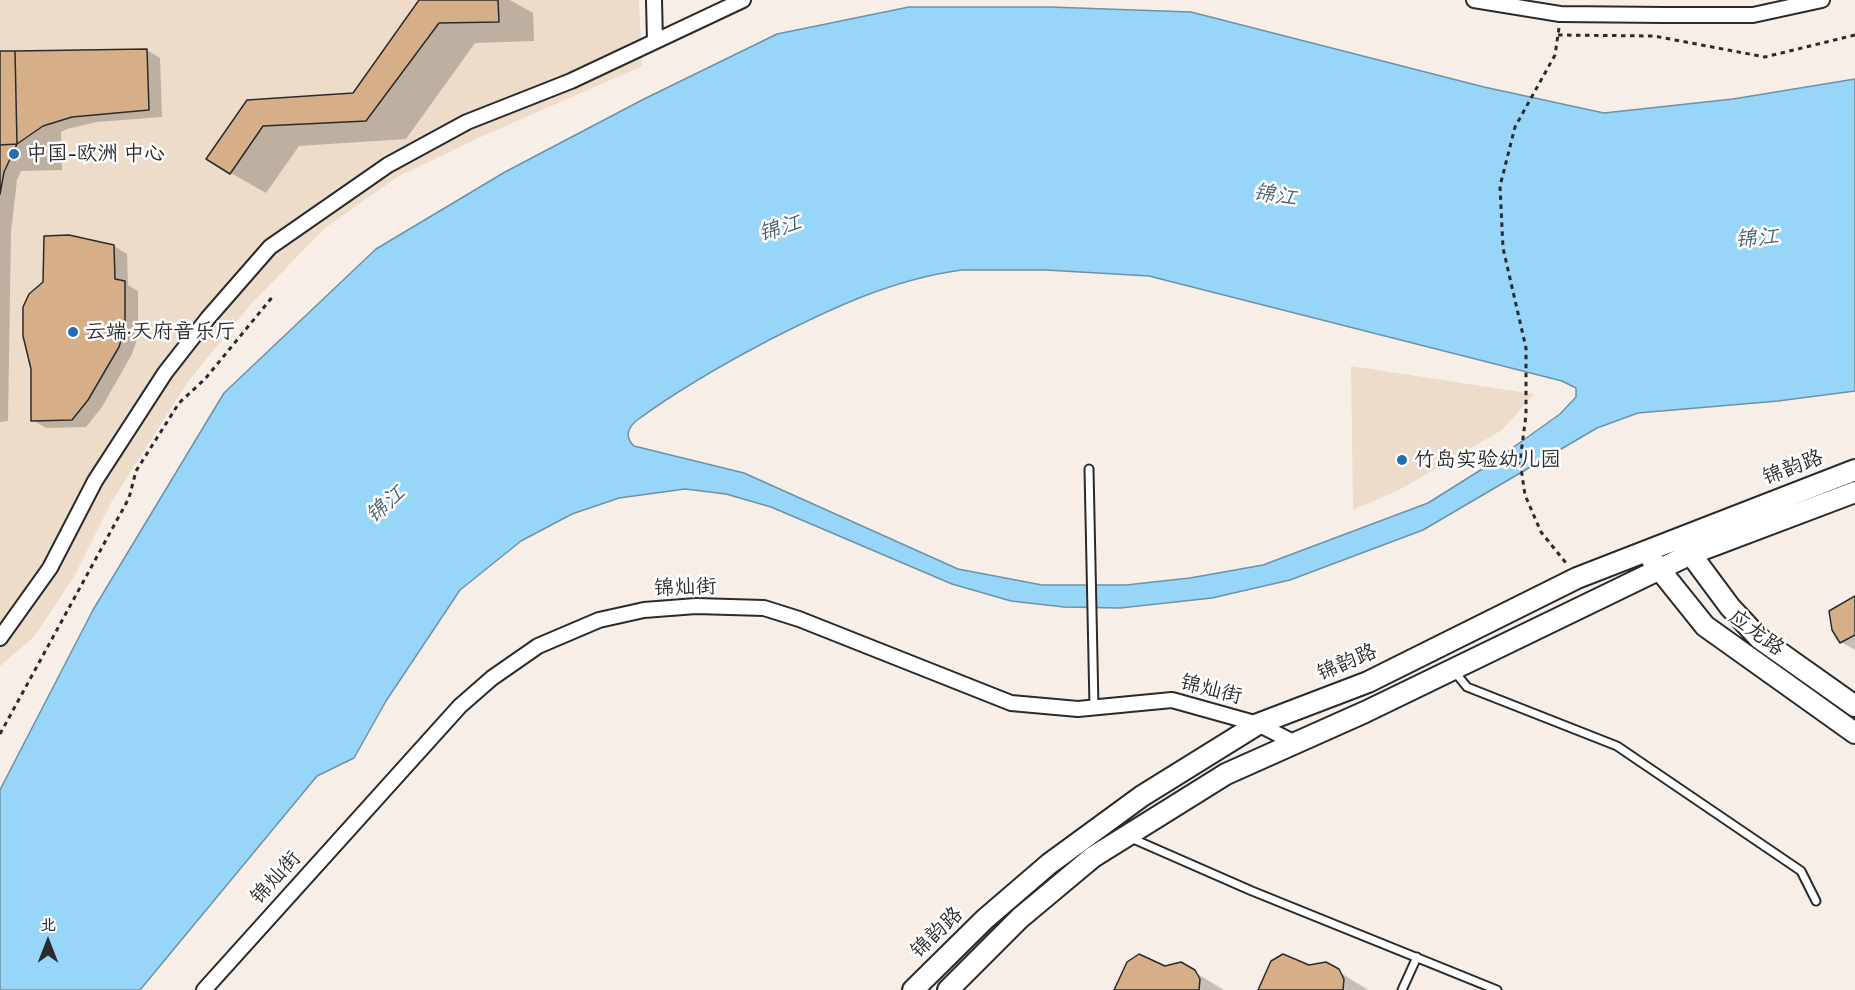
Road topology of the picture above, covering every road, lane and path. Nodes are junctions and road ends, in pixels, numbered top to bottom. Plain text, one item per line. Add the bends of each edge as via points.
1 (654, 0) edge
2 (743, 0) edge
3 (1474, 0) edge
4 (1822, 0) edge
5 (1560, 14) junction
6 (1558, 35) junction
7 (1855, 35) edge
8 (655, 41) junction
9 (274, 296) dead end
10 (1089, 469) dead end
11 (1855, 470) edge
12 (1855, 492) edge
13 (1685, 546) junction
14 (1560, 555) dead end
15 (1652, 561) junction
16 (0, 638) edge
17 (1454, 670) junction
18 (1855, 706) edge
19 (1094, 707) junction
20 (1258, 724) junction
21 (1855, 733) edge
22 (0, 734) edge
23 (1295, 743) junction
24 (1129, 837) junction
25 (1816, 901) dead end
26 (1417, 957) junction
27 (204, 990) edge
28 (913, 990) edge
29 (948, 990) edge
30 (1402, 990) edge
31 (1497, 990) edge

1 - 8 street
2 - 8 street
3 - 5 street
4 - 5 street via 1753,15
5 - 6 path
6 - 7 path via 1654,36 1765,57
6 - 14 path via 1555,55 1515,127 1500,186 1503,248 1526,348 1526,414 1520,460 1525,495 1540,532
8 - 16 street via 571,81 457,127 388,165 270,247 165,373 95,481 50,568
9 - 22 path via 205,379 179,403 136,471 129,498
10 - 19 lane
11 - 13 street, 锦韵路
12 - 13 street, 锦韵路
13 - 15 street, 锦韵路
13 - 18 street, 应龙路 via 1730,607 1759,638
15 - 17 street, 锦韵路
15 - 20 street, 锦韵路 via 1577,578 1368,682
15 - 21 street, 应龙路 via 1705,626
17 - 23 street, 锦韵路
17 - 25 lane via 1467,687 1617,746 1801,871
19 - 20 street, 锦灿街 via 1172,700
19 - 27 street, 锦灿街 via 1011,703 764,608 696,606 644,610 599,620 538,646 460,706
20 - 23 street, 锦灿街
20 - 28 street, 锦韵路 via 1142,796 1049,864
23 - 24 street, 锦韵路 via 1226,774
24 - 26 lane
24 - 29 street, 锦韵路 via 1093,857 1020,918
26 - 30 lane
26 - 31 lane

